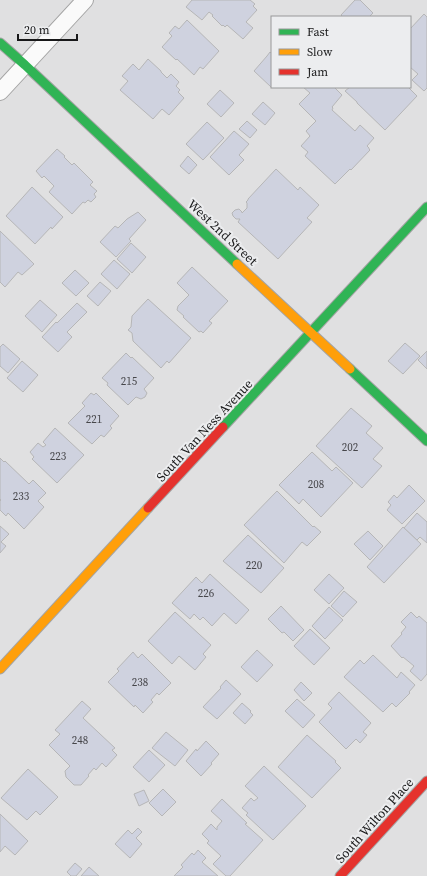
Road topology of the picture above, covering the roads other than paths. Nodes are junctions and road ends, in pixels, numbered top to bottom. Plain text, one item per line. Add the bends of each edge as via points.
1 (85, 0) edge
2 (0, 43) edge
3 (25, 65) junction
4 (0, 92) edge
5 (427, 207) edge
6 (311, 333) junction
7 (427, 440) edge
8 (0, 670) edge
9 (427, 781) edge
10 (340, 876) edge

1 - 3 street
2 - 3 street, West 2nd Street
3 - 4 street
3 - 6 street, West 2nd Street
5 - 6 street, South Van Ness Avenue
6 - 7 street, West 2nd Street
6 - 8 street, South Van Ness Avenue
9 - 10 street, South Wilton Place

